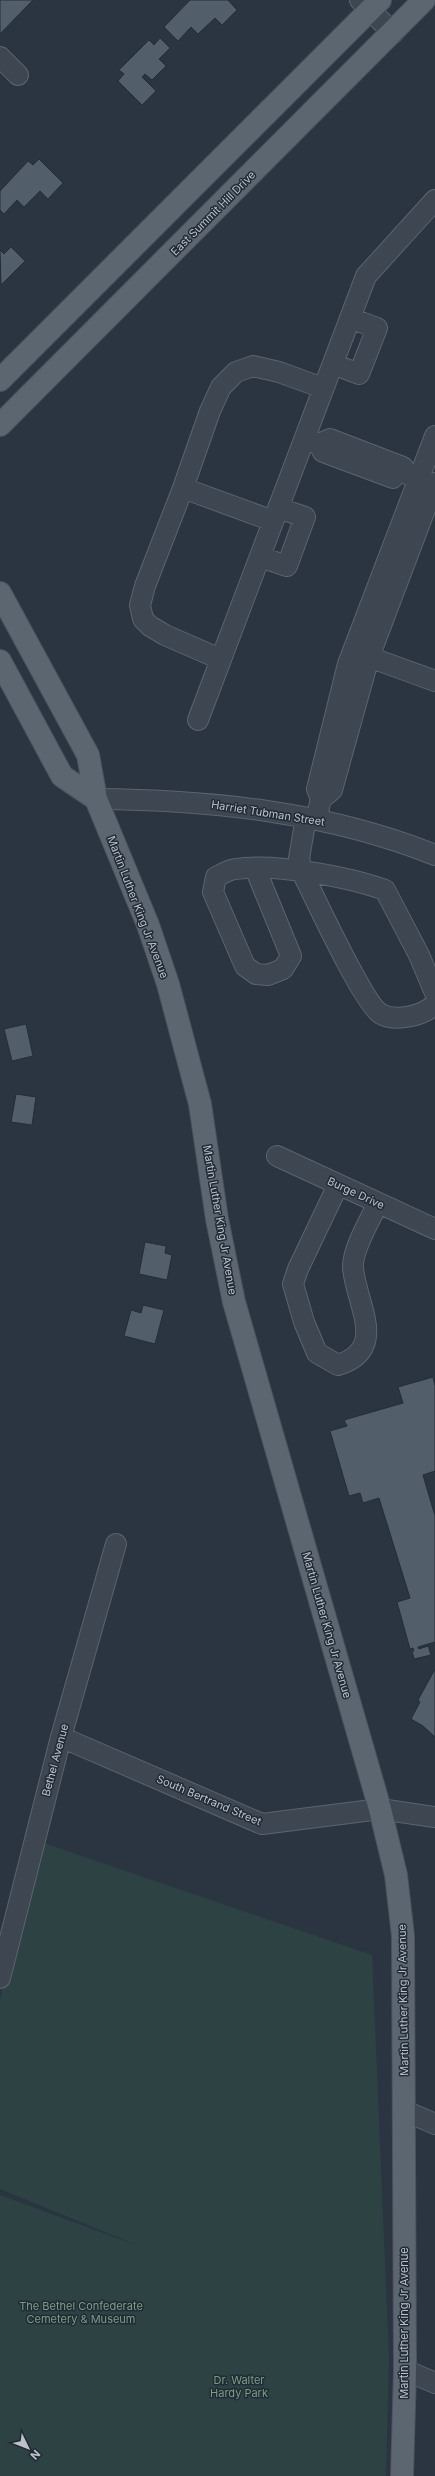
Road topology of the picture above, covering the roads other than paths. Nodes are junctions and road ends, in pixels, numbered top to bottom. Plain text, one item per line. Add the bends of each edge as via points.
1 (424, 0) edge
2 (370, 4) edge
3 (393, 33) junction
4 (0, 57) edge
5 (18, 74) dead end
6 (435, 200) edge
7 (350, 318) junction
8 (333, 364) junction
9 (0, 380) edge
10 (323, 388) junction
11 (0, 425) edge
12 (435, 436) edge
13 (311, 441) junction
14 (424, 480) edge
15 (183, 488) junction
16 (275, 514) junction
17 (260, 557) junction
18 (0, 593) edge
19 (369, 657) junction
20 (220, 659) junction
21 (0, 661) edge
22 (435, 681) edge
23 (198, 720) dead end
24 (96, 799) junction
25 (320, 799) junction
26 (311, 819) junction
27 (435, 855) edge
28 (255, 868) junction
29 (302, 872) junction
30 (435, 993) edge
31 (435, 1004) edge
32 (277, 1156) dead end
33 (338, 1185) junction
34 (378, 1203) junction
35 (435, 1229) edge
36 (116, 1544) dead end
37 (61, 1737) junction
38 (380, 1809) junction
39 (435, 1817) edge
40 (0, 1978) edge
41 (405, 2111) junction
42 (435, 2124) edge
43 (404, 2370) junction
44 (435, 2383) edge
45 (402, 2476) edge

1 - 3 main road, East Summit Hill Drive
2 - 3 street
2 - 9 main road
3 - 11 main road, East Summit Hill Drive
4 - 5 street
6 - 7 street via 366,276
7 - 8 street
7 - 8 street via 377,328 359,374
8 - 10 street
10 - 13 street
10 - 15 street via 279,372 253,366 236,372 221,387 210,411
12 - 14 street
13 - 14 street via 323,452 398,480
13 - 16 street
14 - 19 street
14 - 25 street via 348,664 317,789
15 - 16 street
15 - 20 street via 145,586 140,605 143,619 165,636
16 - 17 street
16 - 17 street via 305,517 287,566
17 - 20 street
18 - 24 main road, Martin Luther King Jr Avenue via 88,756
19 - 22 street
19 - 25 street via 332,790
20 - 23 street
21 - 24 main road via 62,776
24 - 26 street, Harriet Tubman Street via 221,805
24 - 38 main road, Martin Luther King Jr Avenue via 148,925 181,1027 200,1104 217,1219 234,1302
25 - 26 street
26 - 27 street, Harriet Tubman Street via 383,835
26 - 29 street via 299,858
28 - 28 street via 235,869 216,877 213,892 245,966 256,974 268,975 283,969 291,956
28 - 29 street via 268,867
29 - 30 street via 366,883 385,890 419,955
29 - 31 street via 365,996 380,1014 402,1018 429,1010
32 - 33 street, Burge Drive
33 - 34 street, Burge Drive
33 - 34 street via 293,1284 304,1322 317,1353 338,1365 355,1359 368,1335 353,1268 356,1252
34 - 35 street, Burge Drive
36 - 37 street, Bethel Avenue
37 - 38 street, South Bertrand Street via 262,1824
37 - 40 street, Bethel Avenue
38 - 39 street, South Bertrand Street
38 - 41 main road, Martin Luther King Jr Avenue via 396,1876 403,1936
41 - 42 street
41 - 43 main road, Martin Luther King Jr Avenue
43 - 44 street
43 - 45 main road, Martin Luther King Jr Avenue

